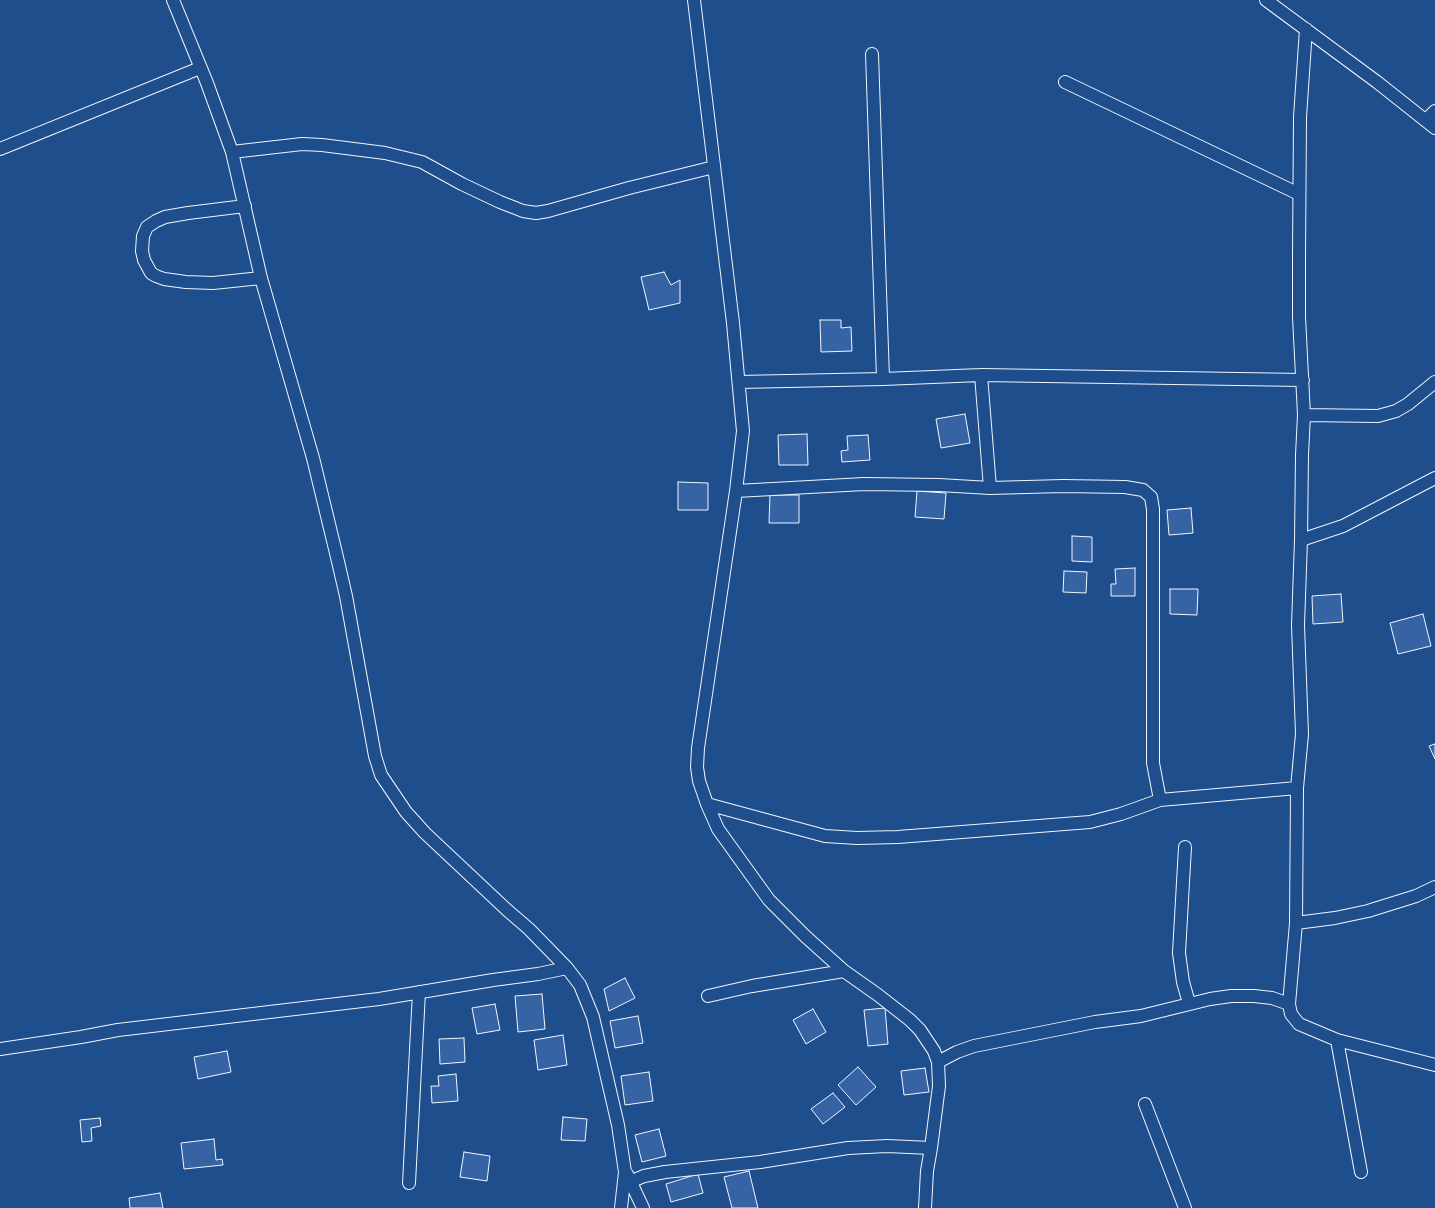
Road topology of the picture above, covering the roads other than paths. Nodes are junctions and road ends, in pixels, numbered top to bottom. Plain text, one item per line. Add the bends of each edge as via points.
1 (174, 0) edge
2 (694, 0) edge
3 (1269, 1) edge
4 (1306, 29) junction
5 (872, 54) dead end
6 (200, 68) junction
7 (1065, 82) dead end
8 (1435, 111) edge
9 (1430, 124) edge
10 (0, 149) edge
11 (232, 152) junction
12 (714, 167) junction
13 (1300, 194) junction
14 (245, 206) junction
15 (261, 278) junction
16 (981, 375) junction
17 (883, 379) junction
18 (1302, 380) junction
19 (739, 382) junction
20 (1435, 382) edge
21 (1304, 415) junction
22 (1435, 478) edge
23 (990, 488) junction
24 (736, 491) junction
25 (1301, 540) junction
26 (1297, 788) junction
27 (1160, 800) junction
28 (707, 804) junction
29 (1185, 847) dead end
30 (1435, 887) edge
31 (1296, 923) junction
32 (567, 968) junction
33 (844, 971) junction
34 (419, 992) junction
35 (708, 996) dead end
36 (1188, 1003) junction
37 (1289, 1004) junction
38 (1337, 1040) junction
39 (0, 1049) edge
40 (938, 1062) junction
41 (1435, 1065) edge
42 (1145, 1104) dead end
43 (931, 1148) junction
44 (1361, 1172) dead end
45 (628, 1176) junction
46 (409, 1183) dead end
47 (622, 1208) edge
48 (643, 1208) edge
49 (925, 1208) edge
50 (1185, 1208) edge

1 - 6 street
2 - 12 street
3 - 4 street
4 - 9 street
4 - 13 street via 1300,117
5 - 17 street
6 - 10 street
6 - 11 street
7 - 13 street
8 - 9 street
11 - 12 street via 302,144 385,153 422,162 494,199 523,211 536,213
11 - 14 street
12 - 19 street
13 - 18 street via 1299,318
14 - 15 street
14 - 15 street via 165,217 147,227 143,236 142,251 151,273 164,279 213,283
15 - 32 street via 313,458 336,553 380,775 406,812 425,833 529,929
16 - 17 street
16 - 18 street
16 - 23 street
17 - 19 street
18 - 21 street
19 - 24 street via 743,431
20 - 21 street via 1408,404 1396,411 1378,416
21 - 25 street
22 - 25 street via 1343,526
23 - 24 street via 864,484
23 - 27 street via 1125,487 1143,490 1151,496 1153,763
24 - 28 street via 698,748 699,781
25 - 26 street via 1298,625 1302,734
26 - 27 street
26 - 31 street
27 - 28 street via 1090,822 858,838 825,836
28 - 33 street via 718,829 769,900
29 - 36 street via 1179,953
30 - 31 street via 1416,896 1368,911
31 - 37 street
32 - 34 street
32 - 45 street via 580,985 593,1017
33 - 35 street
33 - 40 street via 910,1020 927,1040
34 - 39 street via 339,1005 118,1030
34 - 46 street
36 - 37 street via 1244,996 1268,998
36 - 40 street via 1141,1016 974,1046
37 - 38 street via 1291,1014 1299,1024
38 - 41 street
38 - 44 street
40 - 43 street via 939,1086
42 - 50 street
43 - 45 street via 848,1148 760,1162
43 - 49 street
45 - 47 street
45 - 48 street

